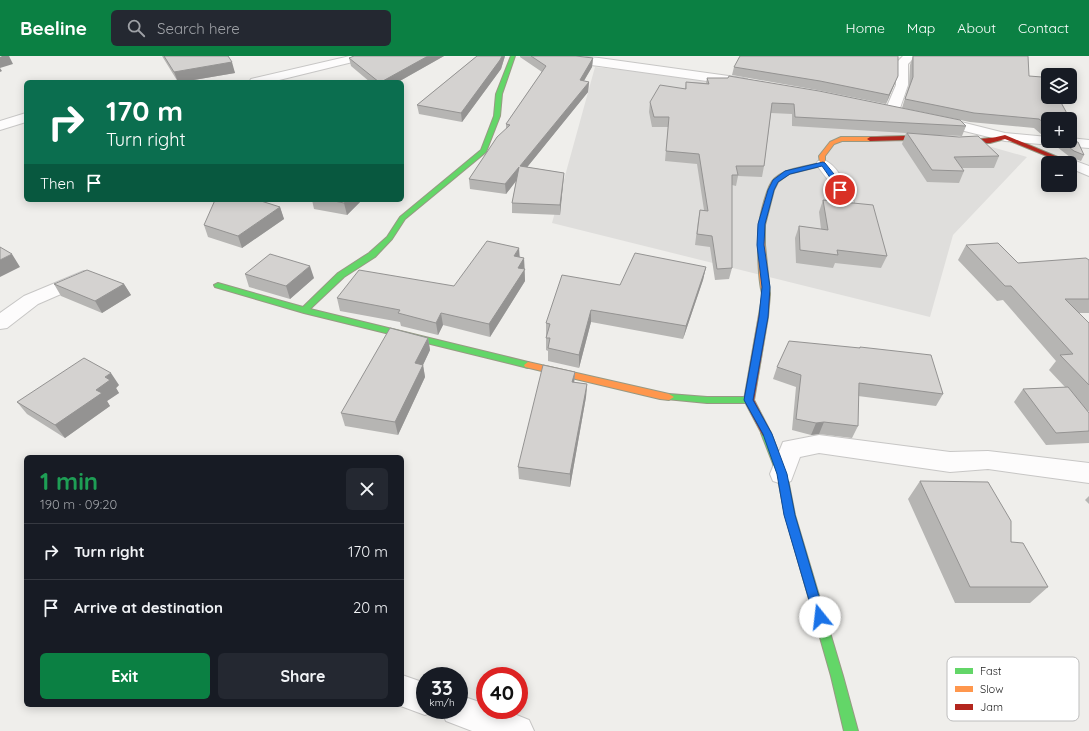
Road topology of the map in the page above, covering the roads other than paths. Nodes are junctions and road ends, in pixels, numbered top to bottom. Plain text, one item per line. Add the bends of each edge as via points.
1 (365, 56) edge
2 (513, 56) edge
3 (541, 56) edge
4 (910, 56) edge
5 (600, 59) edge
6 (263, 80) edge
7 (758, 85) edge
8 (877, 108) edge
9 (892, 111) junction
10 (907, 114) edge
11 (923, 117) edge
12 (24, 118) edge
13 (5, 124) edge
14 (24, 129) edge
15 (1005, 137) junction
16 (1041, 140) edge
17 (1077, 143) edge
18 (1089, 144) edge
19 (1052, 156) edge
20 (823, 164) junction
21 (1077, 166) edge
22 (1089, 171) edge
23 (846, 202) edge
24 (87, 276) edge
25 (218, 285) dead end
26 (304, 310) junction
27 (0, 323) edge
28 (748, 400) junction
29 (1089, 473) edge
30 (782, 474) junction
31 (404, 692) edge
32 (416, 696) edge
33 (468, 714) edge
34 (518, 731) edge
35 (851, 731) edge

1 - 6 street
2 - 26 street via 499,94 497,116 484,150 402,218 390,238 372,255 341,275
3 - 5 street
4 - 9 street via 902,63 902,85
5 - 7 street
8 - 9 street
9 - 10 street
11 - 15 street
12 - 13 street
13 - 14 street
15 - 16 street
15 - 19 street
15 - 20 street via 990,141 954,142 904,138 841,139 832,143 822,156
17 - 18 street
20 - 23 street
20 - 28 street via 787,173 776,181 771,190 762,224 761,245 766,287 764,317
21 - 22 street
24 - 27 street via 31,300
25 - 26 street
26 - 28 street via 660,396
28 - 30 street via 767,434
29 - 30 street via 988,460 950,462 819,444 791,449
30 - 35 street via 790,515
31 - 32 street
33 - 34 street

